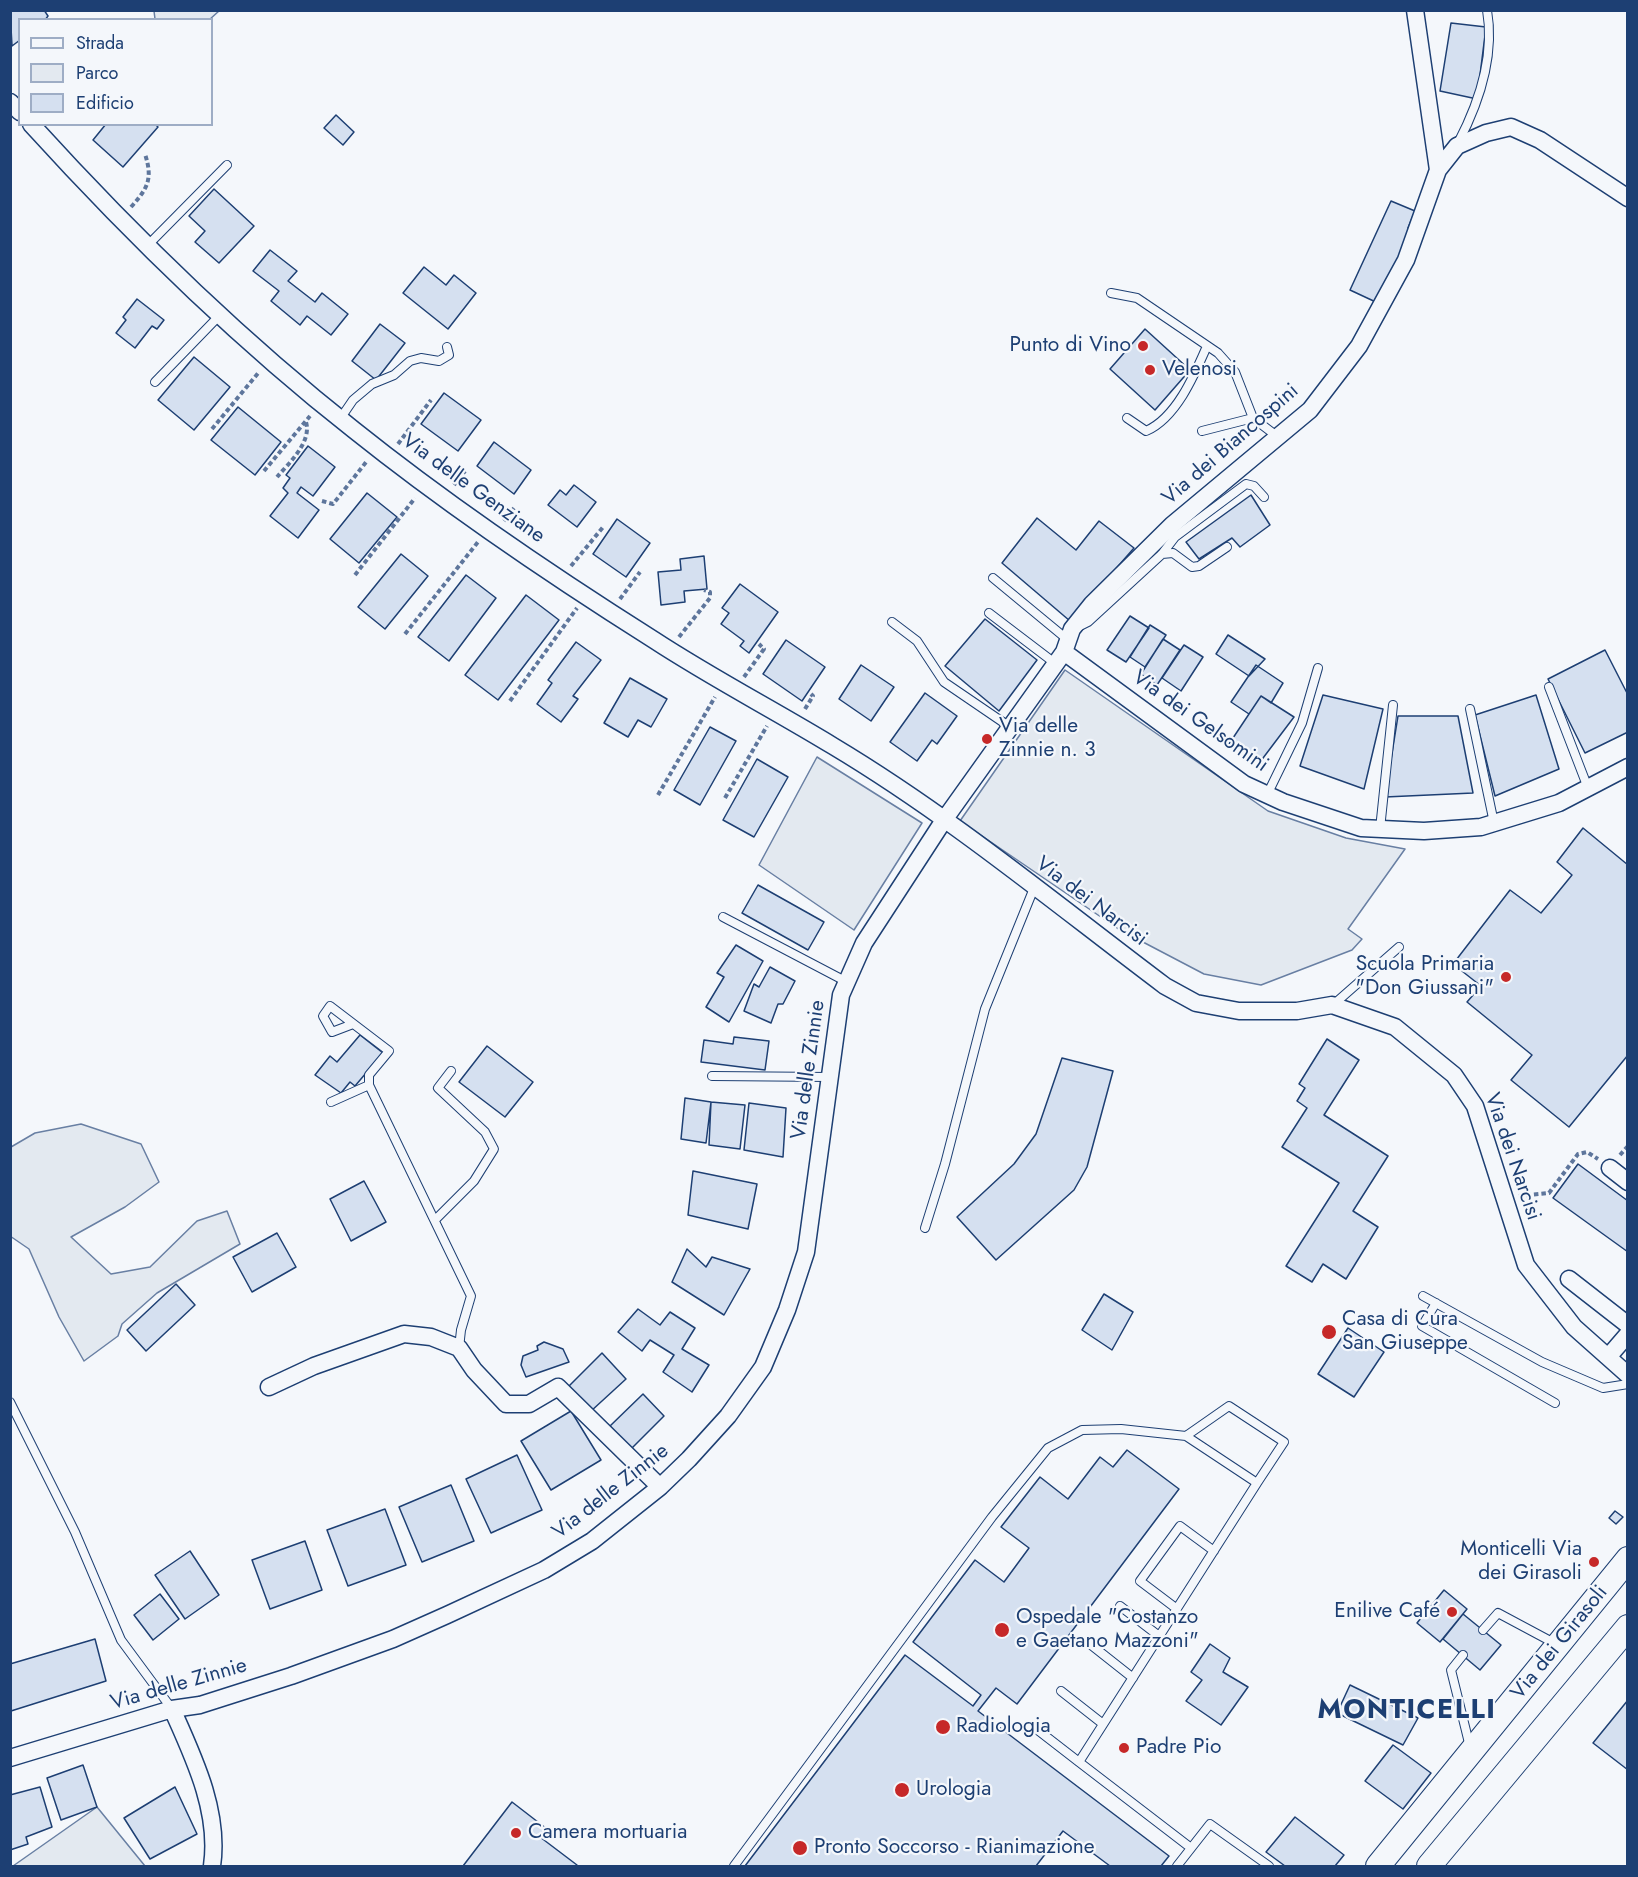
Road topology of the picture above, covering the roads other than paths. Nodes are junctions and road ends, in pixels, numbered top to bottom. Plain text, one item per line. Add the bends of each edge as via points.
1 (1415, 10) edge
2 (1487, 10) edge
3 (33, 126) edge
4 (1457, 146) junction
5 (227, 165) dead end
6 (1438, 170) junction
7 (1628, 198) edge
8 (147, 247) junction
9 (1111, 293) dead end
10 (220, 315) junction
11 (1207, 346) junction
12 (447, 347) dead end
13 (155, 382) dead end
14 (1127, 418) dead end
15 (1253, 418) junction
16 (340, 419) junction
17 (1202, 430) dead end
18 (1279, 437) junction
19 (1264, 497) dead end
20 (1227, 547) dead end
21 (1162, 554) junction
22 (993, 578) dead end
23 (989, 613) dead end
24 (892, 622) dead end
25 (1065, 646) junction
26 (1318, 668) dead end
27 (1549, 687) dead end
28 (1393, 705) dead end
29 (1470, 709) dead end
30 (1010, 727) junction
31 (1628, 767) edge
32 (1589, 788) junction
33 (1267, 795) junction
34 (944, 820) junction
35 (1494, 824) junction
36 (1380, 829) junction
37 (1034, 888) junction
38 (723, 917) dead end
39 (1399, 948) dead end
40 (847, 982) junction
41 (1332, 1005) junction
42 (353, 1024) dead end
43 (451, 1071) dead end
44 (712, 1076) dead end
45 (830, 1077) junction
46 (369, 1085) junction
47 (331, 1102) dead end
48 (1610, 1168) road end
49 (1628, 1182) edge
50 (435, 1220) junction
51 (925, 1228) dead end
52 (1569, 1279) dead end
53 (1423, 1296) dead end
54 (1436, 1303) junction
55 (1628, 1325) edge
56 (1628, 1334) edge
57 (459, 1348) junction
58 (1609, 1356) junction
59 (1628, 1374) edge
60 (1628, 1384) edge
61 (269, 1387) dead end
62 (10, 1402) edge
63 (1555, 1403) dead end
64 (1186, 1436) junction
65 (1257, 1483) junction
66 (660, 1487) junction
67 (1214, 1551) junction
68 (1628, 1559) edge
69 (1120, 1606) dead end
70 (1177, 1609) junction
71 (1628, 1628) edge
72 (1483, 1630) dead end
73 (1159, 1636) junction
74 (1090, 1644) dead end
75 (1559, 1646) junction
76 (1463, 1655) dead end
77 (1132, 1678) junction
78 (1061, 1691) dead end
79 (172, 1709) junction
80 (1104, 1724) junction
81 (1039, 1731) dead end
82 (1472, 1752) junction
83 (10, 1758) edge
84 (1078, 1762) junction
85 (1191, 1848) junction
86 (212, 1866) edge
87 (734, 1866) edge
88 (1178, 1866) edge
89 (1269, 1866) edge
90 (1378, 1866) edge
91 (1429, 1866) edge

1 - 6 street, Via dei Biancospini
2 - 4 lane via 1485,78 1473,116
3 - 8 street, Via delle Genziane
4 - 6 street
4 - 7 street via 1511,127 1540,140
5 - 8 lane
6 - 18 street, Via dei Biancospini via 1406,260 1359,346 1310,410
8 - 10 street, Via delle Genziane
9 - 11 lane via 1137,298
10 - 13 lane
10 - 16 street, Via delle Genziane
11 - 14 lane via 1194,375 1161,425 1146,431
11 - 15 lane via 1235,372
12 - 16 lane via 449,355 438,361 410,361 394,375 372,384 353,400
15 - 17 lane
15 - 18 lane
16 - 34 street, Via delle Genziane via 488,530 561,579 670,650 834,747
18 - 25 street, Via dei Biancospini via 1172,525 1092,604
19 - 21 lane via 1254,486 1246,484 1175,537
20 - 21 lane via 1192,567 1173,553
21 - 25 lane
22 - 25 lane
23 - 25 lane
24 - 30 lane via 917,640 944,682
25 - 30 street, Via delle Zinnie
25 - 33 street, Via dei Gelsomini via 1214,764
26 - 33 lane via 1302,723
27 - 32 lane
28 - 36 lane
29 - 35 lane
30 - 34 street, Via delle Zinnie
31 - 32 street, Via dei Gelsomini
32 - 35 street, Via dei Gelsomini via 1559,803
33 - 36 street, Via dei Gelsomini via 1361,828
34 - 37 street, Via dei Narcisi
34 - 40 street, Via delle Zinnie via 864,943
35 - 36 street, Via dei Gelsomini via 1424,831
37 - 41 street, Via dei Narcisi via 1165,986 1196,1003 1239,1011 1297,1011
37 - 51 lane via 985,1009
38 - 40 lane
39 - 41 lane
40 - 45 street, Via delle Zinnie via 841,995
41 - 58 street, Via dei Narcisi via 1395,1027 1454,1075 1475,1106 1526,1265 1574,1327
42 - 46 lane via 389,1052 369,1075
43 - 50 lane via 438,1088 485,1132 494,1149 474,1181
44 - 45 lane
45 - 66 street, Via delle Zinnie via 806,1252 787,1310 763,1367 728,1416
46 - 47 lane
46 - 50 lane
48 - 49 street
50 - 57 lane via 471,1296
52 - 55 street
53 - 54 lane
54 - 60 lane via 1542,1362 1603,1388
54 - 63 lane via 1422,1326
56 - 58 street
57 - 61 street via 431,1336 404,1334 314,1366
57 - 66 street via 506,1404 529,1404 558,1387
58 - 59 street, Via dei Narcisi
62 - 79 lane via 75,1532 121,1640
64 - 65 lane
64 - 65 lane via 1229,1406 1284,1442
64 - 87 lane via 1121,1429 1082,1430 1048,1448 992,1517
65 - 67 lane
66 - 79 street, Via delle Zinnie via 592,1541 544,1570 447,1616 291,1676 200,1705
67 - 70 lane
67 - 70 lane via 1180,1526 1140,1581
68 - 75 main road, Via dei Girasoli
69 - 73 lane
70 - 73 lane
71 - 91 main road, Via dei Girasoli
72 - 75 lane via 1498,1613
73 - 77 lane
74 - 77 lane
75 - 82 main road, Via dei Girasoli
76 - 82 lane via 1451,1671
77 - 80 lane
78 - 80 lane
79 - 83 street, Via delle Zinnie
79 - 86 street via 198,1767 213,1829
80 - 84 lane
81 - 84 lane
82 - 90 main road, Via dei Girasoli
84 - 85 lane
85 - 88 lane
85 - 89 lane via 1210,1824

